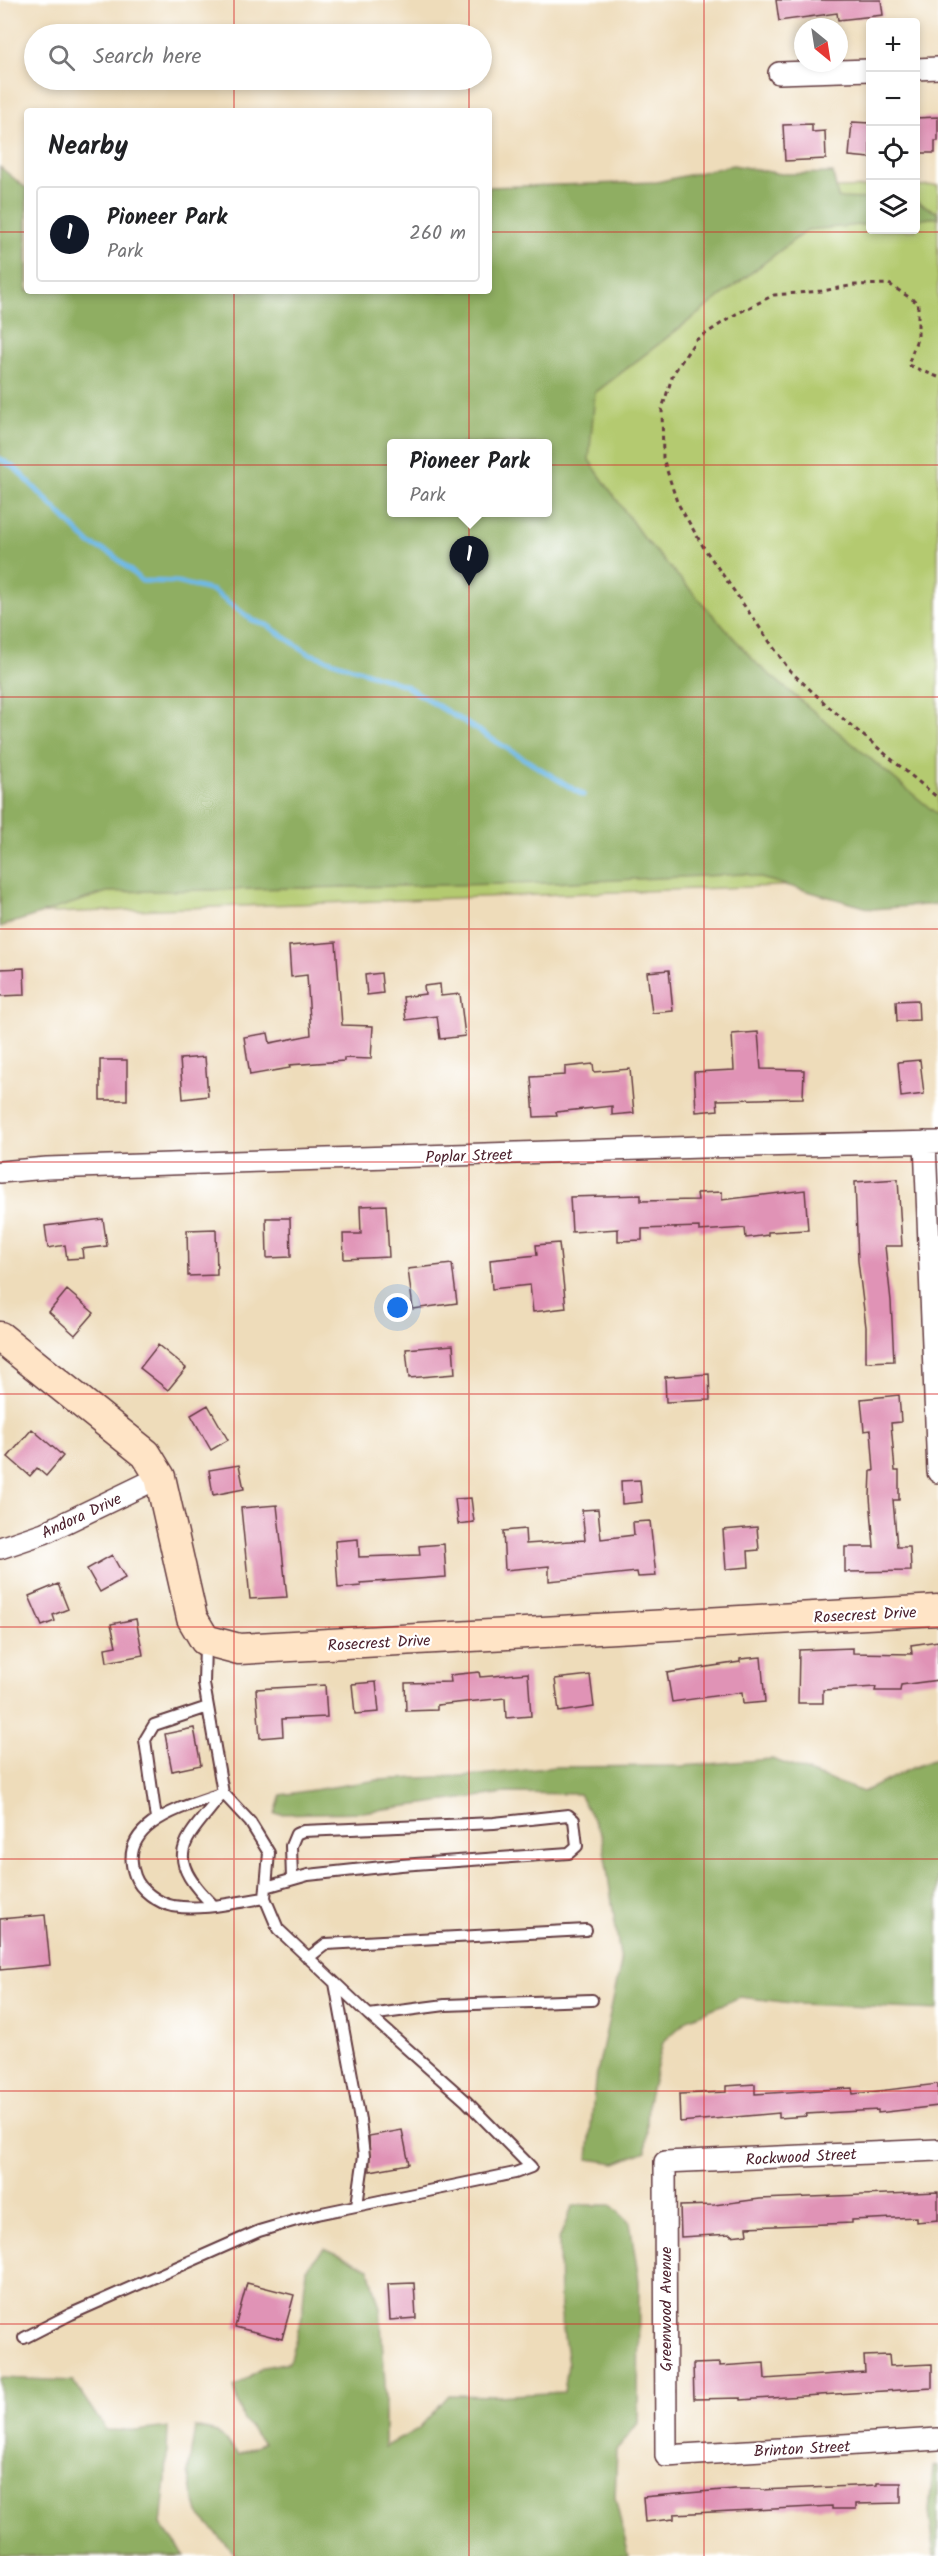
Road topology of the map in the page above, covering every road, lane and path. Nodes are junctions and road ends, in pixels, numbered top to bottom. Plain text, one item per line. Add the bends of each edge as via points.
1 (938, 68) edge
2 (920, 69) edge
3 (866, 70) edge
4 (779, 73) dead end
5 (938, 377) edge
6 (938, 798) edge
7 (932, 1142) edge
8 (0, 1172) edge
9 (0, 1337) edge
10 (938, 1472) edge
11 (160, 1477) junction
12 (0, 1548) edge
13 (938, 1610) edge
14 (205, 1640) junction
15 (208, 1707) junction
16 (223, 1793) junction
17 (156, 1819) junction
18 (292, 1879) junction
19 (265, 1892) junction
20 (214, 1906) junction
21 (586, 1930) dead end
22 (308, 1958) junction
23 (335, 1983) junction
24 (592, 2000) dead end
25 (369, 2015) junction
26 (938, 2150) edge
27 (665, 2162) joint
28 (357, 2205) junction
29 (24, 2338) dead end
30 (938, 2439) edge
31 (666, 2456) joint

1 - 2 street
3 - 4 street
5 - 6 path via 908,365 918,336 918,303 889,284 855,285 774,295 736,314 696,340 674,374 662,409 663,458 677,502 749,614 790,671
7 - 8 street, Poplar Street
7 - 10 street
9 - 11 street via 146,1454
11 - 12 street, Andora Drive via 44,1533
11 - 14 street via 192,1618
13 - 14 street, Rosecrest Drive via 239,1649
14 - 15 lane
15 - 16 lane
15 - 17 lane via 154,1725 145,1740
16 - 17 lane
16 - 19 lane via 250,1822 269,1853
16 - 20 lane via 183,1844 187,1876
17 - 20 lane via 140,1836 131,1855 138,1884 153,1897 173,1906
18 - 18 lane via 401,1865 569,1853 577,1846 574,1820 568,1815 303,1831 296,1834 291,1846
18 - 19 lane
19 - 20 lane
19 - 22 lane via 278,1929
21 - 22 lane via 326,1944
22 - 23 lane
23 - 25 lane
23 - 28 lane via 364,2156
24 - 25 lane via 445,2005
25 - 28 lane via 466,2100 531,2167
26 - 27 street, Rockwood Street
27 - 31 street, Greenwood Avenue
28 - 29 lane via 259,2231
30 - 31 street, Brinton Street

